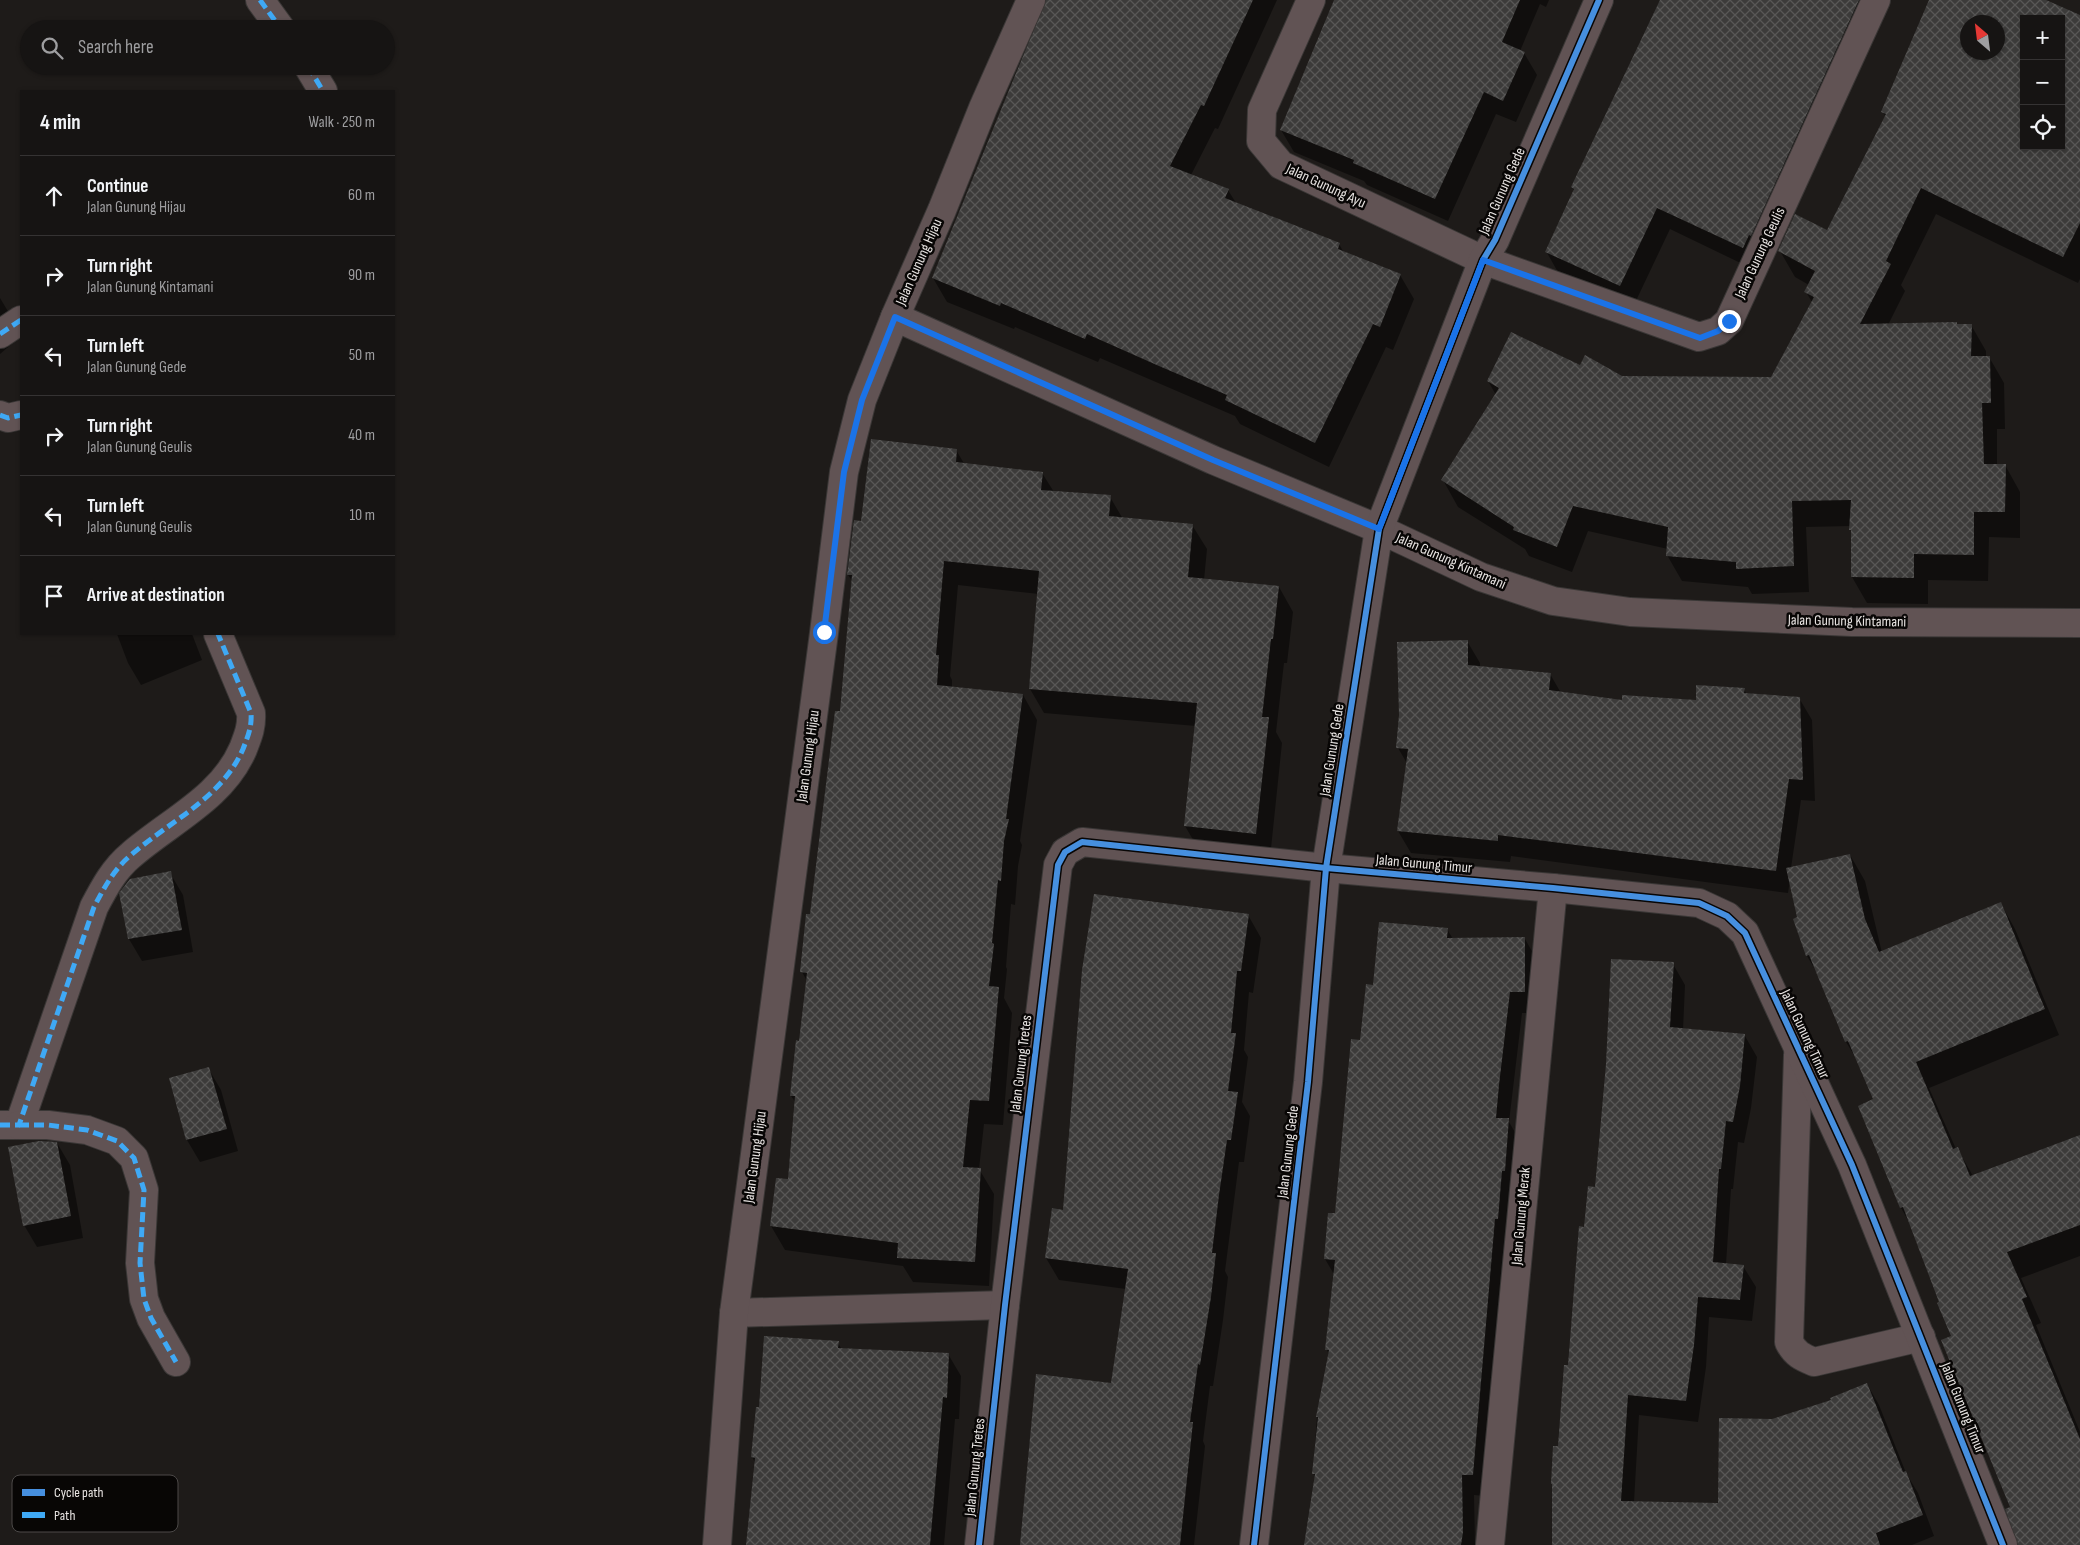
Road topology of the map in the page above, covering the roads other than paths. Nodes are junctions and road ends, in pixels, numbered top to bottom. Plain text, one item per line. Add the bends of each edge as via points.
1 (260, 0) edge
2 (1031, 0) edge
3 (1311, 0) edge
4 (1599, 0) edge
5 (1876, 0) edge
6 (274, 20) edge
7 (313, 75) edge
8 (322, 90) edge
9 (1483, 260) junction
10 (895, 317) junction
11 (20, 321) edge
12 (0, 334) edge
13 (20, 415) edge
14 (0, 416) edge
15 (1379, 529) junction
16 (2080, 623) edge
17 (218, 635) edge
18 (1326, 868) junction
19 (1553, 888) junction
20 (1798, 1049) junction
21 (9, 1125) edge
22 (1005, 1306) junction
23 (734, 1313) junction
24 (1921, 1337) junction
25 (176, 1362) dead end
26 (1997, 1543) edge
27 (717, 1545) edge
28 (979, 1545) edge
29 (1254, 1545) edge
30 (1490, 1545) edge

1 - 6 street
2 - 10 street, Jalan Gunung Hijau
3 - 9 street, Jalan Gunung Ayu via 1262,110 1261,141 1281,164
4 - 9 street, Jalan Gunung Gede via 1495,240
5 - 9 street, Jalan Gunung Geulis via 1729,321 1718,331 1700,338
7 - 8 street
9 - 15 street, Jalan Gunung Gede
10 - 15 street, Jalan Gunung Kintamani via 1213,460
10 - 23 street, Jalan Gunung Hijau via 862,400 844,472
11 - 12 street
13 - 14 street
15 - 16 street, Jalan Gunung Kintamani via 1481,577 1553,601 1630,612 1852,622
15 - 18 street, Jalan Gunung Gede
17 - 21 street via 251,713 252,726 246,743 236,765 218,788 130,856 110,877 94,907
18 - 19 street, Jalan Gunung Timur
18 - 22 street, Jalan Gunung Tretes via 1082,842 1065,852 1058,865
18 - 29 street, Jalan Gunung Gede via 1308,1082
19 - 20 street, Jalan Gunung Timur via 1699,903 1727,916 1744,933
19 - 30 street, Jalan Gunung Merak
20 - 24 street, Jalan Gunung Timur via 1852,1165
20 - 24 street, Jalan Gunung Timur via 1789,1342 1800,1356 1814,1362
21 - 25 street via 87,1130 117,1141 134,1158 144,1190 140,1263 144,1299
22 - 23 street
22 - 28 street, Jalan Gunung Tretes
23 - 27 street, Jalan Gunung Hijau
24 - 26 street, Jalan Gunung Timur

